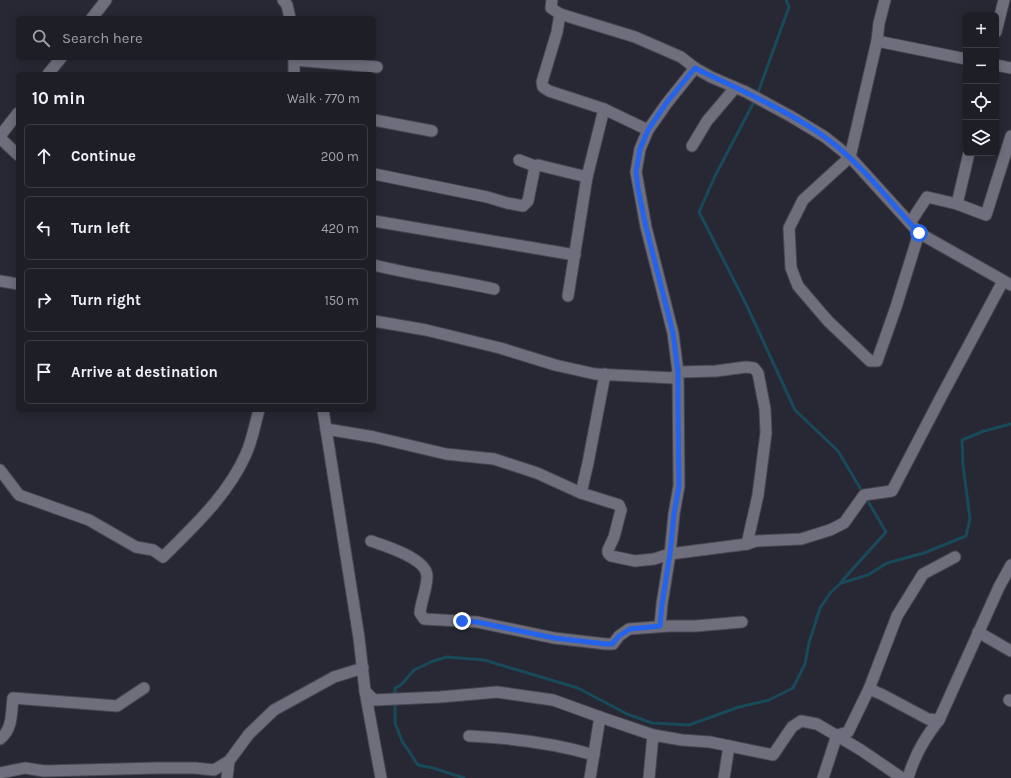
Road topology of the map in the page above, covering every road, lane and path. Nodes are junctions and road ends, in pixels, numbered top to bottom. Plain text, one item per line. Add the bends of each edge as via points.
1 (106, 0) edge
2 (283, 0) edge
3 (552, 0) edge
4 (885, 0) edge
5 (1004, 0) edge
6 (560, 14) junction
7 (94, 16) edge
8 (290, 16) edge
9 (999, 20) edge
10 (877, 41) junction
11 (963, 58) edge
12 (59, 60) edge
13 (294, 60) edge
14 (304, 60) edge
15 (999, 66) edge
16 (377, 67) dead end
17 (695, 68) junction
18 (1011, 68) edge
19 (50, 72) edge
20 (294, 72) edge
21 (735, 88) junction
22 (604, 108) junction
23 (16, 116) edge
24 (376, 120) edge
25 (648, 130) junction
26 (432, 131) dead end
27 (1011, 136) edge
28 (0, 137) edge
29 (692, 146) dead end
30 (16, 153) edge
31 (968, 156) edge
32 (850, 157) junction
33 (519, 160) dead end
34 (535, 166) junction
35 (376, 174) edge
36 (587, 177) junction
37 (957, 204) junction
38 (376, 220) edge
39 (910, 223) junction
40 (919, 233) junction
41 (575, 255) junction
42 (376, 266) edge
43 (0, 281) edge
44 (1007, 283) edge
45 (16, 284) edge
46 (494, 289) dead end
47 (568, 296) dead end
48 (376, 321) edge
49 (678, 372) junction
50 (605, 374) junction
51 (258, 412) edge
52 (322, 412) edge
53 (326, 429) junction
54 (0, 470) edge
55 (581, 493) junction
56 (372, 541) dead end
57 (747, 544) junction
58 (670, 554) junction
59 (955, 557) dead end
60 (1011, 565) edge
61 (742, 622) dead end
62 (660, 626) junction
63 (978, 632) junction
64 (1011, 651) edge
65 (363, 668) junction
66 (144, 688) dead end
67 (869, 689) junction
68 (365, 691) junction
69 (600, 717) junction
70 (939, 720) junction
71 (653, 735) junction
72 (837, 735) junction
73 (469, 736) dead end
74 (0, 738) edge
75 (729, 746) junction
76 (594, 756) junction
77 (229, 762) junction
78 (0, 773) edge
79 (227, 778) edge
80 (382, 778) edge
81 (590, 778) edge
82 (649, 778) edge
83 (724, 778) edge
84 (823, 778) edge
85 (902, 778) edge
86 (908, 778) edge

1 - 7 street
2 - 8 street
3 - 6 street via 551,8
4 - 10 street
5 - 9 street
6 - 17 street via 635,38 681,57
6 - 22 street via 558,32 542,82 543,88
10 - 11 street
10 - 32 street
12 - 19 street
13 - 20 street
14 - 16 street
15 - 18 street
17 - 21 street
17 - 25 street
21 - 29 street via 707,121
21 - 32 street via 792,117 825,137
22 - 25 street
22 - 36 street
23 - 28 street
24 - 26 street
25 - 49 street via 640,149 636,172 638,189 673,333
27 - 37 street via 986,215
28 - 30 street
31 - 37 street
32 - 39 street
32 - 40 street via 803,200 789,228 791,268 798,286 813,304 870,361 877,360
33 - 34 street
34 - 35 street via 528,201 523,206
34 - 36 street
36 - 41 street
37 - 39 street via 927,197
38 - 41 street
39 - 40 street
40 - 44 street
41 - 47 street
42 - 46 street
43 - 45 street
44 - 57 street via 941,397 892,491 864,495 844,523 830,530 800,539 756,541
48 - 50 street via 426,330 500,348 555,365
49 - 50 street via 674,378
49 - 57 street via 751,367 757,370 765,409 766,433 758,495
49 - 58 street via 679,486
50 - 55 street
51 - 54 street via 246,454 227,488 196,525 163,557 153,550 136,547 89,520 19,495
52 - 53 street
53 - 55 street via 446,454 494,459 537,473
53 - 65 street
55 - 58 street via 621,507 608,554 635,561 654,560
56 - 62 street via 396,549 424,566 427,575 420,613 424,619 477,622 554,638 606,644 612,644 630,629
57 - 58 street
58 - 62 street
59 - 67 street via 923,574 897,616
60 - 63 street
61 - 62 street
63 - 64 street
63 - 70 street
65 - 68 street
65 - 77 street via 334,677 274,710 249,734
66 - 74 street via 117,706 12,698 9,730
67 - 70 street via 928,719
67 - 72 street via 848,732
68 - 69 street via 374,700 497,692 553,700
68 - 80 street
69 - 71 street
69 - 76 street
70 - 86 street via 926,737
71 - 75 street
71 - 82 street
72 - 75 street via 817,724 801,721 792,727 773,755
72 - 84 street
72 - 85 street
73 - 76 street via 539,743 570,748
75 - 83 street
76 - 81 street
77 - 78 street via 214,770 157,768 44,771 25,768
77 - 79 street

